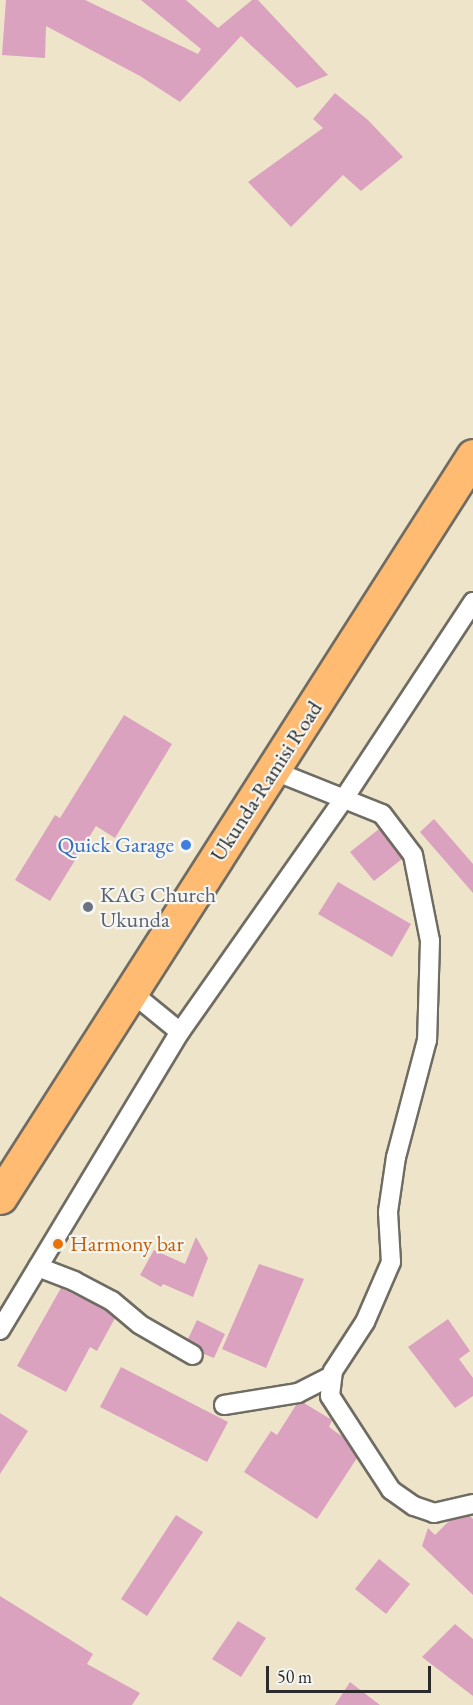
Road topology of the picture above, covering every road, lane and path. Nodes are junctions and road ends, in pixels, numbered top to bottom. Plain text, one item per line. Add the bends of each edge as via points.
1 (473, 456) edge
2 (473, 602) edge
3 (272, 770) junction
4 (343, 800) junction
5 (131, 992) junction
6 (180, 1032) junction
7 (0, 1197) edge
8 (38, 1267) junction
9 (0, 1330) edge
10 (193, 1355) dead end
11 (332, 1376) junction
12 (224, 1405) dead end
13 (473, 1504) edge

1 - 3 highway, Ukunda-Ramisi Road
2 - 4 street
3 - 4 street
3 - 5 highway, Ukunda-Ramisi Road
4 - 6 street
4 - 11 street via 382,814 413,855 430,941 427,1040 396,1157 387,1212 391,1262 364,1322
5 - 6 street
5 - 7 highway, Ukunda-Ramisi Road
6 - 8 street
8 - 9 street
8 - 10 street via 112,1301 139,1324
11 - 12 street via 297,1393
11 - 13 street via 330,1396 391,1490 414,1506 434,1513

